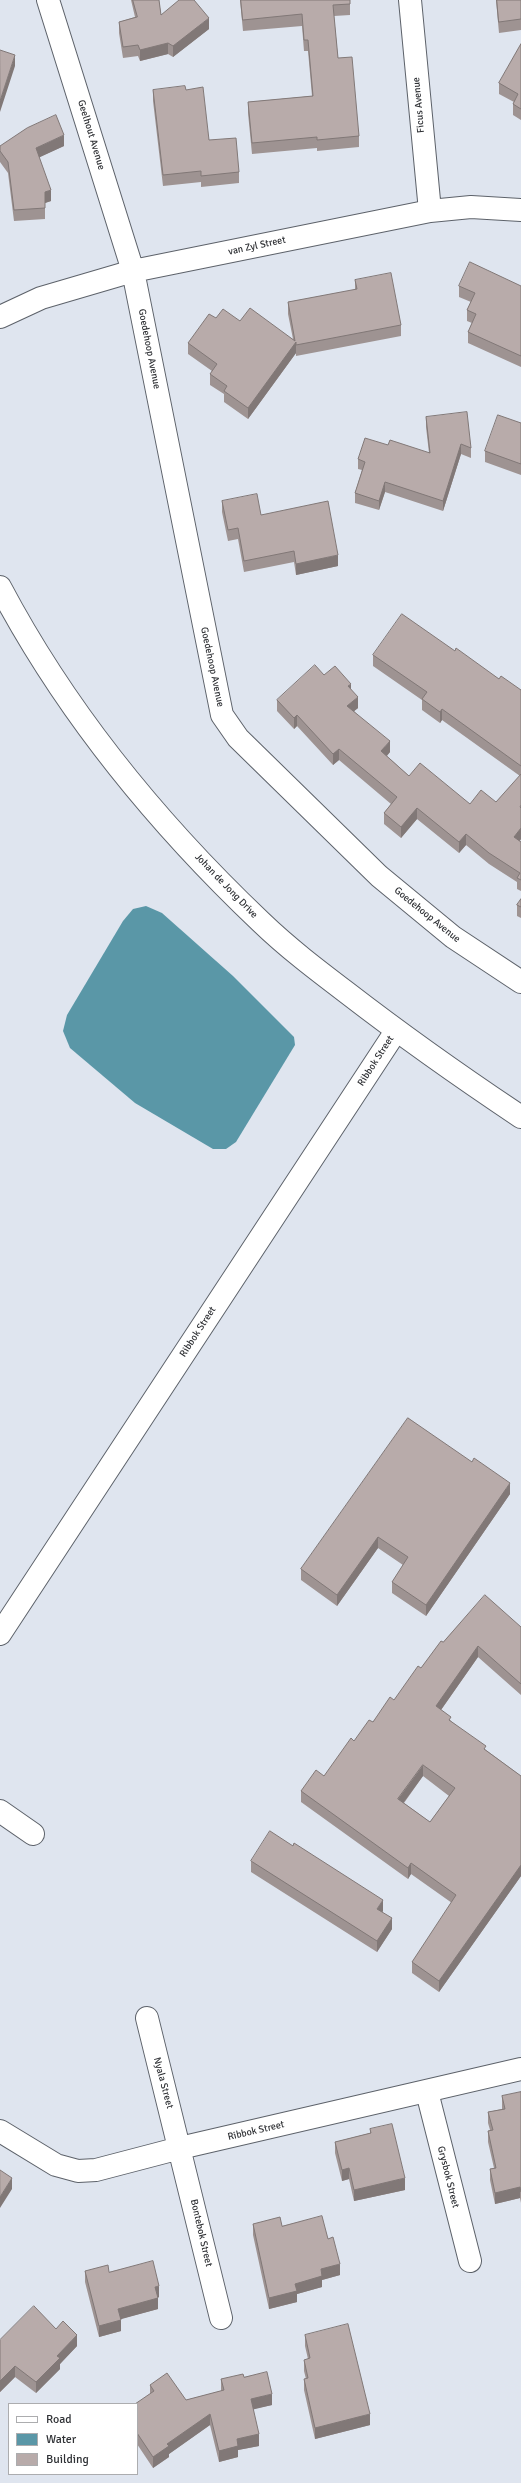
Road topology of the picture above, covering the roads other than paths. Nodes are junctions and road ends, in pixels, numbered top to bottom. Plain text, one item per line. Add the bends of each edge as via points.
1 (48, 0) edge
2 (410, 0) edge
3 (521, 210) edge
4 (430, 211) junction
5 (133, 271) junction
6 (0, 317) edge
7 (0, 587) edge
8 (521, 982) edge
9 (396, 1031) junction
10 (521, 1117) edge
11 (0, 1634) edge
12 (0, 1811) edge
13 (33, 1834) dead end
14 (147, 2018) dead end
15 (521, 2069) edge
16 (427, 2092) junction
17 (0, 2131) edge
18 (180, 2148) junction
19 (470, 2261) dead end
20 (221, 2318) dead end

1 - 5 street, Geelhout Avenue
2 - 4 street, Ficus Avenue
3 - 4 street, van Zyl Street via 471,207
4 - 5 street, van Zyl Street
5 - 6 street, van Zyl Street via 41,298
5 - 8 street, Goedehoop Avenue via 222,715 238,738 379,876 453,937
7 - 9 street, Johan de Jong Drive via 30,640 91,730 172,828 262,923
9 - 10 street, Johan de Jong Drive
9 - 11 street, Ribbok Street
12 - 13 street
14 - 18 street, Nyala Street
15 - 16 street, Ribbok Street
16 - 18 street, Ribbok Street
16 - 19 street, Grysbok Street
17 - 18 street, Ribbok Street via 56,2165 78,2171 96,2170
18 - 20 street, Bontebok Street

